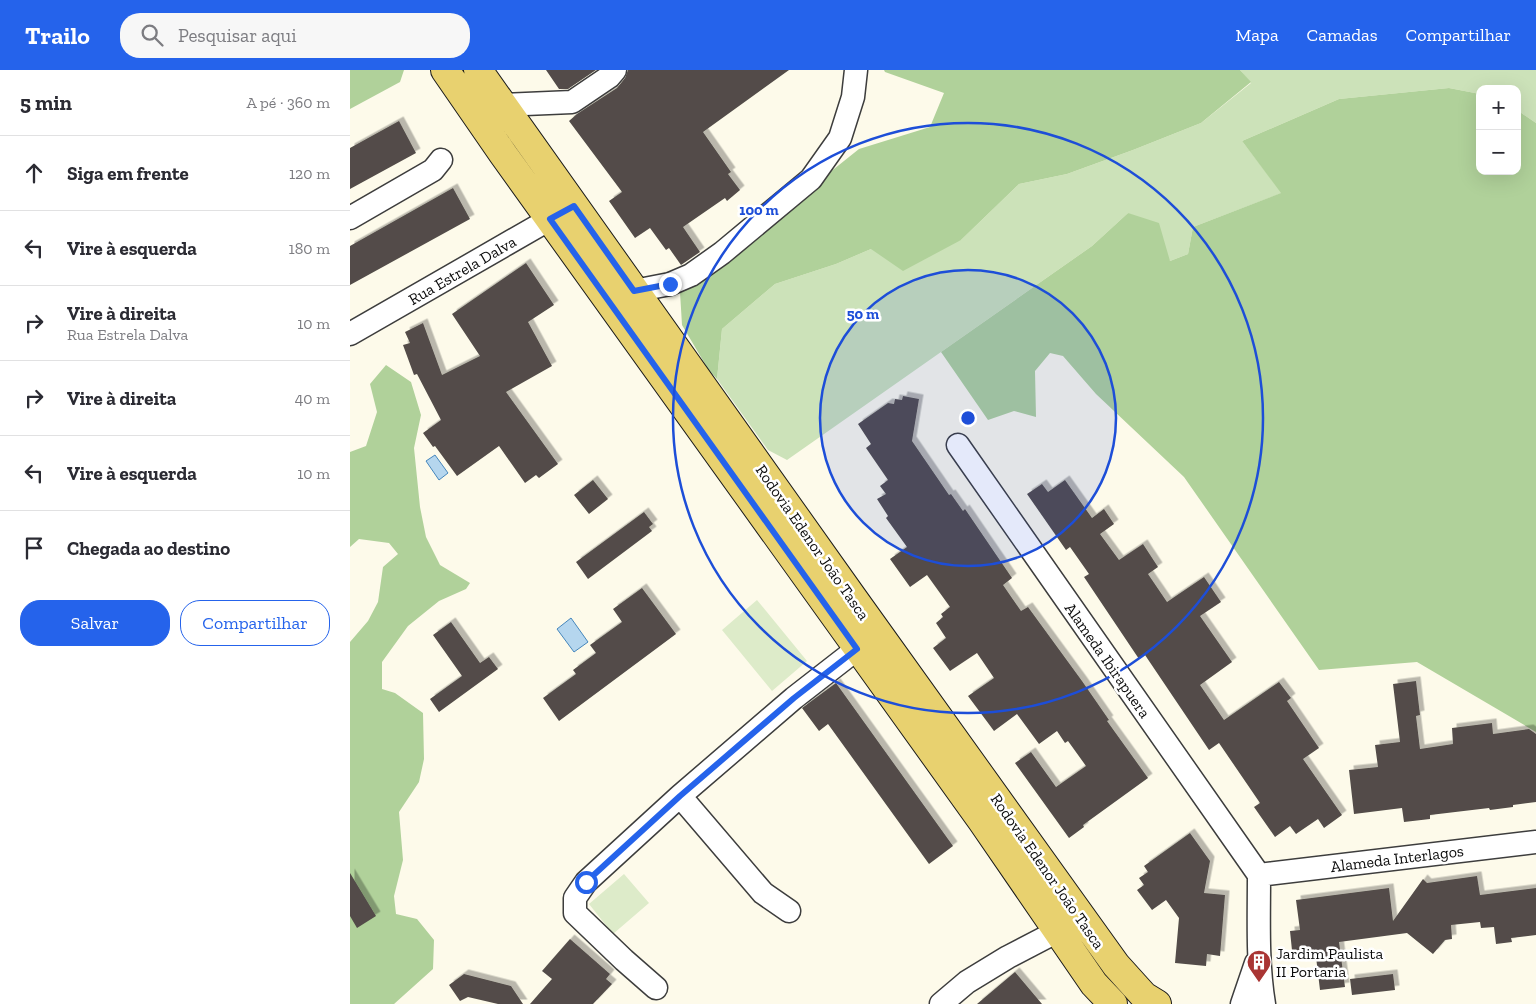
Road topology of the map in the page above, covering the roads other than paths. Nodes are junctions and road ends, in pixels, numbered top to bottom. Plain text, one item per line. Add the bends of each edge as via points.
1 (445, 70) edge
2 (478, 70) edge
3 (615, 70) edge
4 (856, 70) edge
5 (503, 105) junction
6 (442, 160) dead end
7 (562, 213) junction
8 (350, 218) edge
9 (634, 291) junction
10 (350, 334) edge
11 (958, 445) dead end
12 (857, 649) junction
13 (950, 756) junction
14 (680, 796) junction
15 (1536, 842) edge
16 (1258, 875) junction
17 (789, 911) dead end
18 (1058, 931) junction
19 (656, 988) dead end
20 (1246, 1002) edge
21 (941, 1004) edge
22 (1113, 1004) edge
23 (1157, 1004) edge

1 - 7 main road, Rodovia Edenor João Tasca via 503,154
2 - 5 main road, Rodovia Edenor João Tasca
3 - 5 street via 572,102
4 - 9 street via 853,97 840,138 811,179 691,275 670,284
5 - 7 main road, Rodovia Edenor João Tasca
6 - 8 street via 433,170
7 - 9 main road, Rodovia Edenor João Tasca
7 - 10 street, Rua Estrela Dalva
7 - 12 main road, Rodovia Edenor João Tasca
9 - 13 main road, Rodovia Edenor João Tasca
11 - 16 street, Alameda Ibirapuera
12 - 13 main road, Rodovia Edenor João Tasca
12 - 14 street via 794,698
13 - 18 main road, Rodovia Edenor João Tasca via 982,821
13 - 23 main road, Rodovia Edenor João Tasca via 1005,809 1116,965 1144,996
14 - 17 street via 763,893
14 - 19 street via 586,882 575,898 575,913
15 - 16 street, Alameda Interlagos
16 - 20 street via 1262,990
18 - 21 street via 967,982
18 - 22 main road, Rodovia Edenor João Tasca via 1094,984

